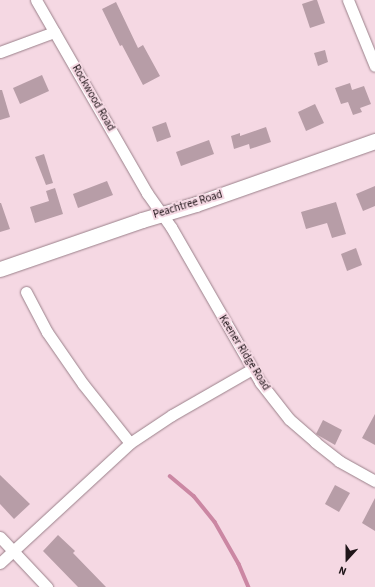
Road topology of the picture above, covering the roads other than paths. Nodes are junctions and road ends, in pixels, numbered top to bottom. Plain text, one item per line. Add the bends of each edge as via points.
1 (36, 0) edge
2 (348, 0) edge
3 (54, 32) junction
4 (0, 52) edge
5 (375, 66) edge
6 (375, 140) edge
7 (162, 213) junction
8 (0, 269) edge
9 (26, 292) dead end
10 (252, 369) junction
11 (130, 443) junction
12 (375, 480) edge
13 (0, 537) edge
14 (13, 551) junction
15 (0, 563) edge
16 (47, 587) edge

1 - 3 street, Rockwood Road
2 - 5 street
3 - 4 street
3 - 7 street, Rockwood Road via 147,193
6 - 7 street, Peachtree Road via 196,204
7 - 8 street, Peachtree Road
7 - 10 street, Keener Ridge Road
9 - 11 street via 47,332 83,384
10 - 11 street via 172,415
10 - 12 street, Keener Ridge Road via 289,419 339,461
11 - 14 street
13 - 14 street
14 - 15 street
14 - 16 street

